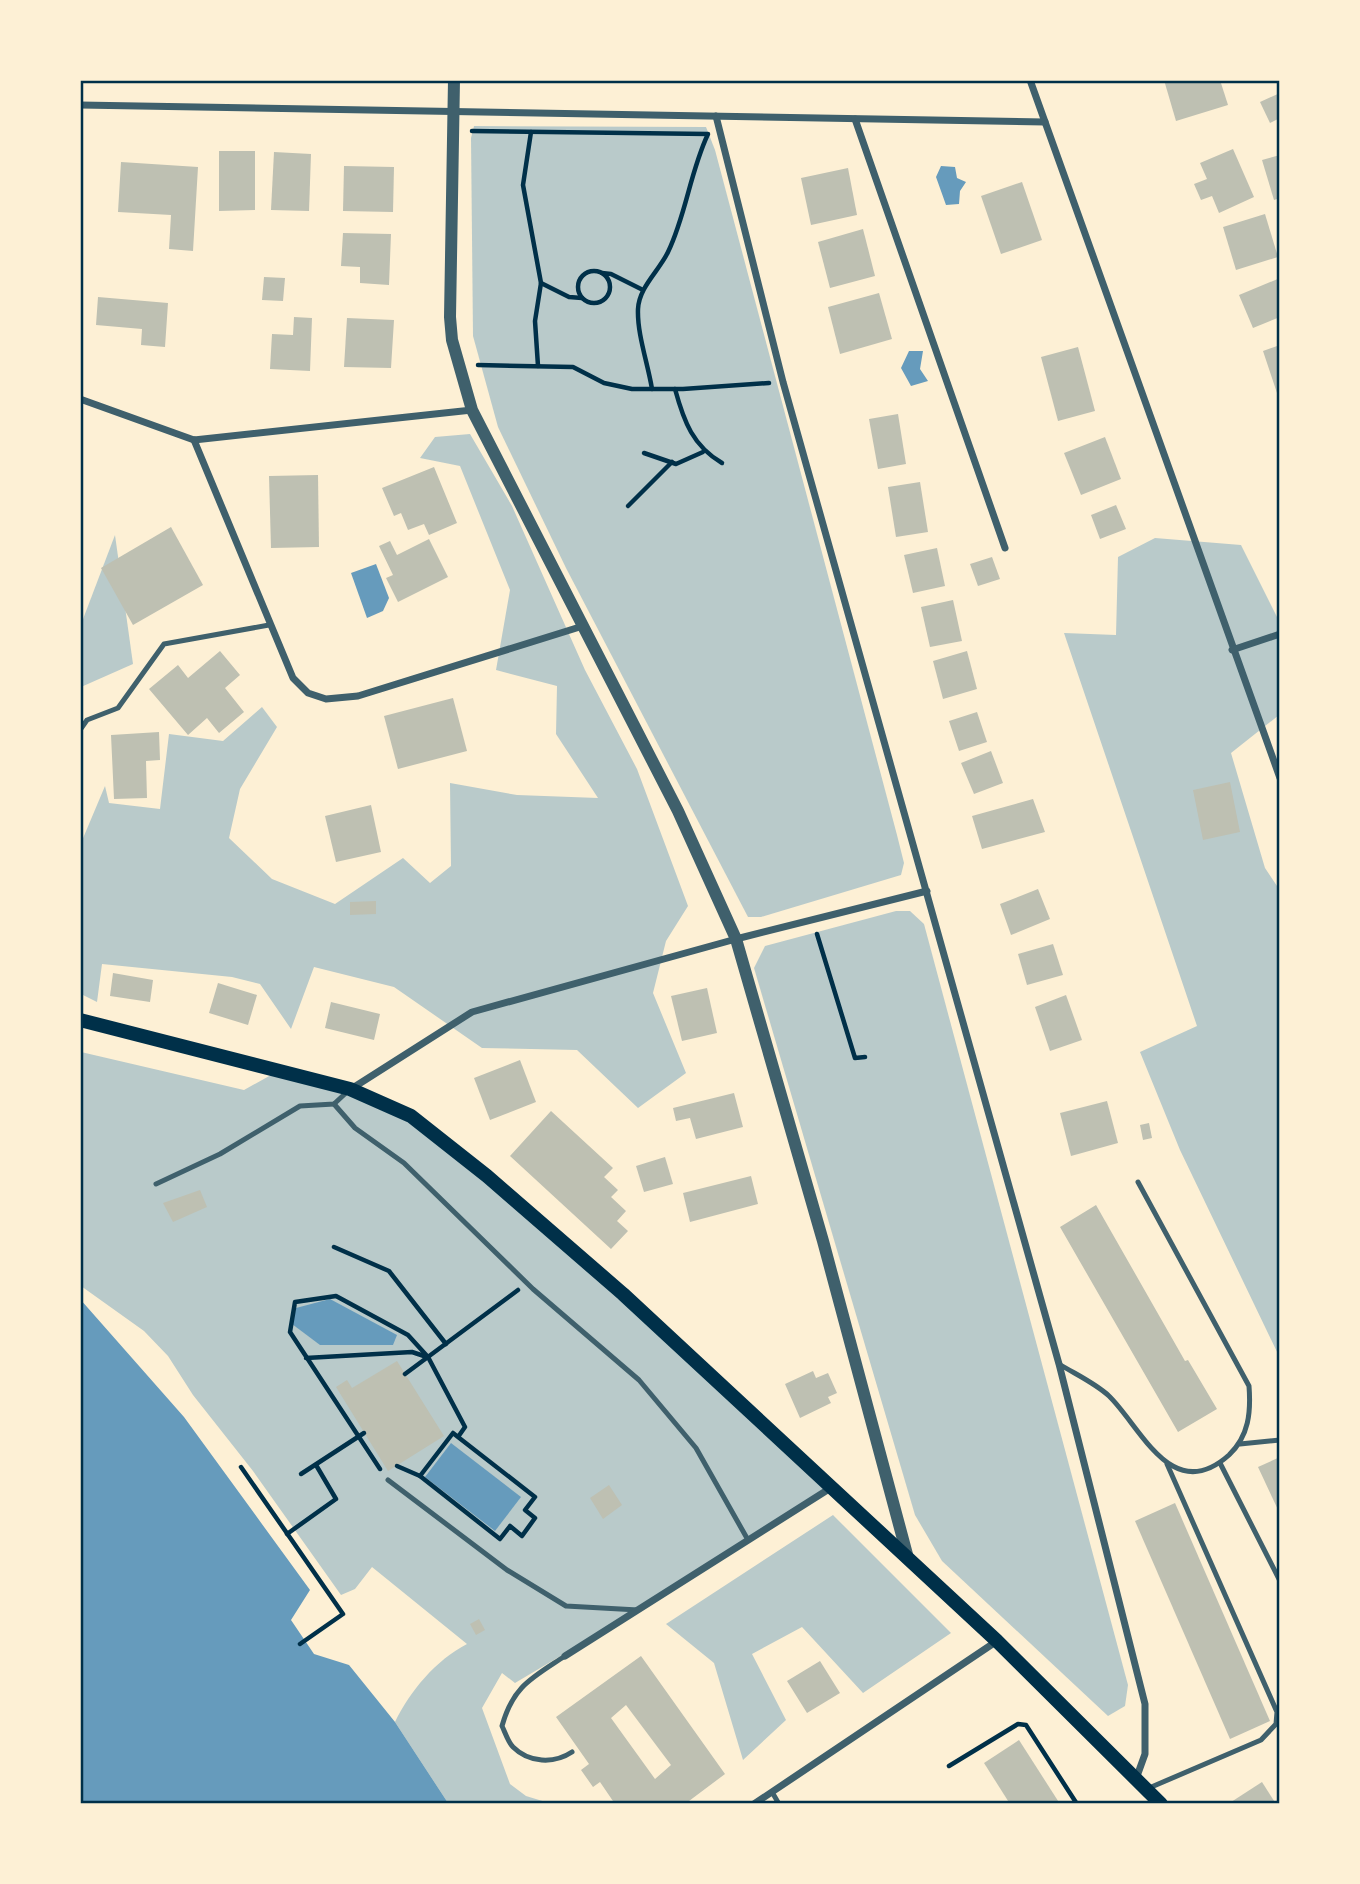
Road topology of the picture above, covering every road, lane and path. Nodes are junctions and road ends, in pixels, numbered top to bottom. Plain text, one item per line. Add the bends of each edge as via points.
1 (454, 80) edge
2 (1030, 80) edge
3 (80, 105) edge
4 (453, 111) junction
5 (716, 116) junction
6 (855, 119) junction
7 (1045, 122) junction
8 (472, 131) dead end
9 (531, 131) junction
10 (602, 273) junction
11 (541, 283) junction
12 (643, 290) junction
13 (582, 298) junction
14 (460, 365) junction
15 (538, 366) junction
16 (783, 382) junction
17 (652, 389) junction
18 (675, 389) junction
19 (80, 398) edge
20 (472, 410) junction
21 (194, 440) junction
22 (703, 452) junction
23 (644, 453) dead end
24 (672, 462) junction
25 (722, 463) dead end
26 (628, 506) dead end
27 (1005, 548) dead end
28 (270, 625) junction
29 (584, 626) junction
30 (1279, 634) edge
31 (1232, 650) junction
32 (80, 730) edge
33 (1279, 778) edge
34 (927, 891) junction
35 (813, 920) junction
36 (736, 939) junction
37 (80, 1020) edge
38 (865, 1057) dead end
39 (350, 1089) junction
40 (334, 1104) junction
41 (1138, 1182) dead end
42 (156, 1184) dead end
43 (334, 1247) dead end
44 (527, 1283) junction
45 (446, 1344) junction
46 (428, 1357) junction
47 (306, 1358) junction
48 (1059, 1364) junction
49 (405, 1374) dead end
50 (364, 1433) dead end
51 (359, 1437) junction
52 (458, 1437) junction
53 (1279, 1440) edge
54 (1240, 1444) junction
55 (1220, 1463) junction
56 (1167, 1464) junction
57 (316, 1465) junction
58 (397, 1466) dead end
59 (241, 1467) dead end
60 (301, 1474) dead end
61 (420, 1476) junction
62 (388, 1480) joint
63 (830, 1489) junction
64 (288, 1534) junction
65 (748, 1540) junction
66 (908, 1558) junction
67 (1279, 1581) edge
68 (638, 1610) junction
69 (998, 1641) junction
70 (300, 1644) dead end
71 (565, 1656) joint
72 (572, 1752) dead end
73 (949, 1766) dead end
74 (1142, 1784) junction
75 (772, 1792) junction
76 (754, 1804) edge
77 (779, 1804) edge
78 (1077, 1804) edge
79 (1161, 1804) edge

1 - 4 street
2 - 7 street
3 - 4 street
4 - 5 street
4 - 14 street via 450,317
5 - 6 street
5 - 16 street
6 - 7 street
6 - 27 street
7 - 31 street
8 - 9 path
9 - 11 path via 523,185
9 - 12 path via 708,134 674,240
10 - 12 path
10 - 13 path via 589,272 581,279 578,289
10 - 13 path via 610,284 606,298 592,303
11 - 13 path via 569,297
11 - 15 path via 535,321
12 - 17 path via 638,308
14 - 15 path
14 - 20 street
15 - 17 path via 573,367 604,383
16 - 18 path
16 - 34 street
17 - 18 path
18 - 22 path via 682,414
19 - 21 street
20 - 21 street
20 - 29 street
21 - 28 street
22 - 24 path
22 - 25 path
23 - 24 path
24 - 26 path
28 - 29 street via 293,678 308,693 326,699 358,696
28 - 32 lane via 164,644 118,708 87,720
29 - 36 street via 678,811
30 - 31 street
31 - 33 street
34 - 35 street
34 - 48 street
35 - 36 street
35 - 38 path via 855,1058
36 - 39 street via 472,1013
36 - 66 street
37 - 39 main road
39 - 40 lane
39 - 63 main road via 411,1116 487,1176 627,1298
40 - 42 lane via 300,1106 220,1154
40 - 44 lane via 355,1128 404,1163
41 - 54 lane via 1249,1386 1251,1410
43 - 45 path via 389,1271
44 - 45 path
44 - 65 lane via 639,1380 696,1448
45 - 46 path
46 - 47 path via 412,1352
46 - 47 path via 408,1335 335,1296 295,1302 288,1329
46 - 49 path
46 - 52 path via 465,1427
47 - 51 path
48 - 56 lane via 1109,1396
48 - 74 street via 1145,1704
50 - 51 path
51 - 57 path
51 - 62 path
52 - 61 path via 453,1433
52 - 61 path via 535,1497 525,1510 536,1518 522,1536 510,1526 500,1539
53 - 54 lane
54 - 55 lane
55 - 56 lane via 1194,1471
55 - 67 lane
56 - 74 lane via 1277,1712 1276,1724 1261,1740
57 - 60 path
57 - 64 path via 336,1499
58 - 61 path
59 - 64 path
62 - 68 lane via 507,1570 566,1606
63 - 65 street
63 - 66 main road
64 - 70 path via 343,1614
65 - 68 street
66 - 69 main road
68 - 71 street
69 - 74 main road
69 - 75 street
71 - 72 lane via 526,1682 508,1704 502,1726 513,1747 541,1762
73 - 78 path via 1018,1724 1026,1725
74 - 79 main road
75 - 76 street
75 - 77 lane

